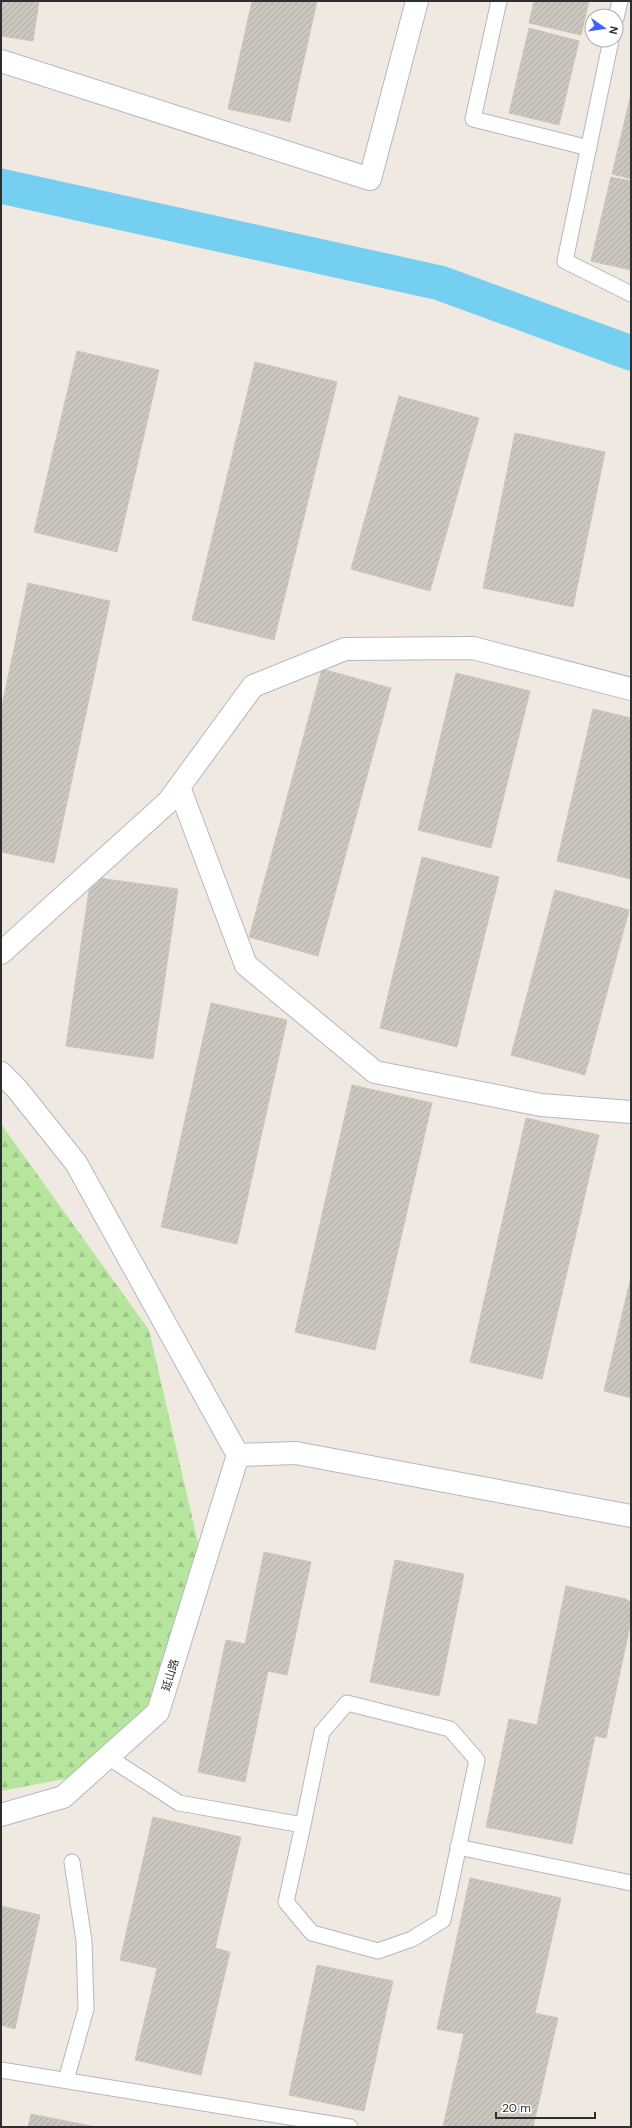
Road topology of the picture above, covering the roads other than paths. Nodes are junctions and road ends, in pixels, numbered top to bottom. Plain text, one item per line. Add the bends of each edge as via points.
1 (417, 1) edge
2 (499, 1) edge
3 (610, 48) edge
4 (1, 61) edge
5 (589, 148) junction
6 (631, 294) edge
7 (631, 689) edge
8 (179, 787) junction
9 (1, 953) edge
10 (1, 1073) edge
11 (631, 1112) edge
12 (238, 1455) junction
13 (631, 1516) edge
14 (108, 1757) junction
15 (1, 1814) edge
16 (303, 1825) junction
17 (458, 1847) junction
18 (72, 1862) dead end
19 (630, 1880) edge
20 (1, 2070) edge
21 (66, 2080) junction
22 (350, 2127) edge

1 - 4 street via 370,179
2 - 5 lane via 473,119
3 - 5 lane
5 - 6 lane via 565,261
7 - 8 street via 473,648 345,650 253,686
8 - 9 street via 168,802
8 - 11 street via 246,965 375,1072 541,1105
10 - 12 street via 17,1089 76,1163
12 - 13 street via 296,1452
12 - 14 street, 延山路 via 158,1712
14 - 15 street, 延山路 via 63,1797
14 - 16 lane via 179,1803
16 - 17 lane via 286,1902 312,1933 378,1951 412,1939 443,1920
16 - 17 lane via 322,1732 347,1702 450,1729 477,1760
17 - 19 lane
18 - 21 lane via 84,1941 86,2009
20 - 21 lane
21 - 22 lane

